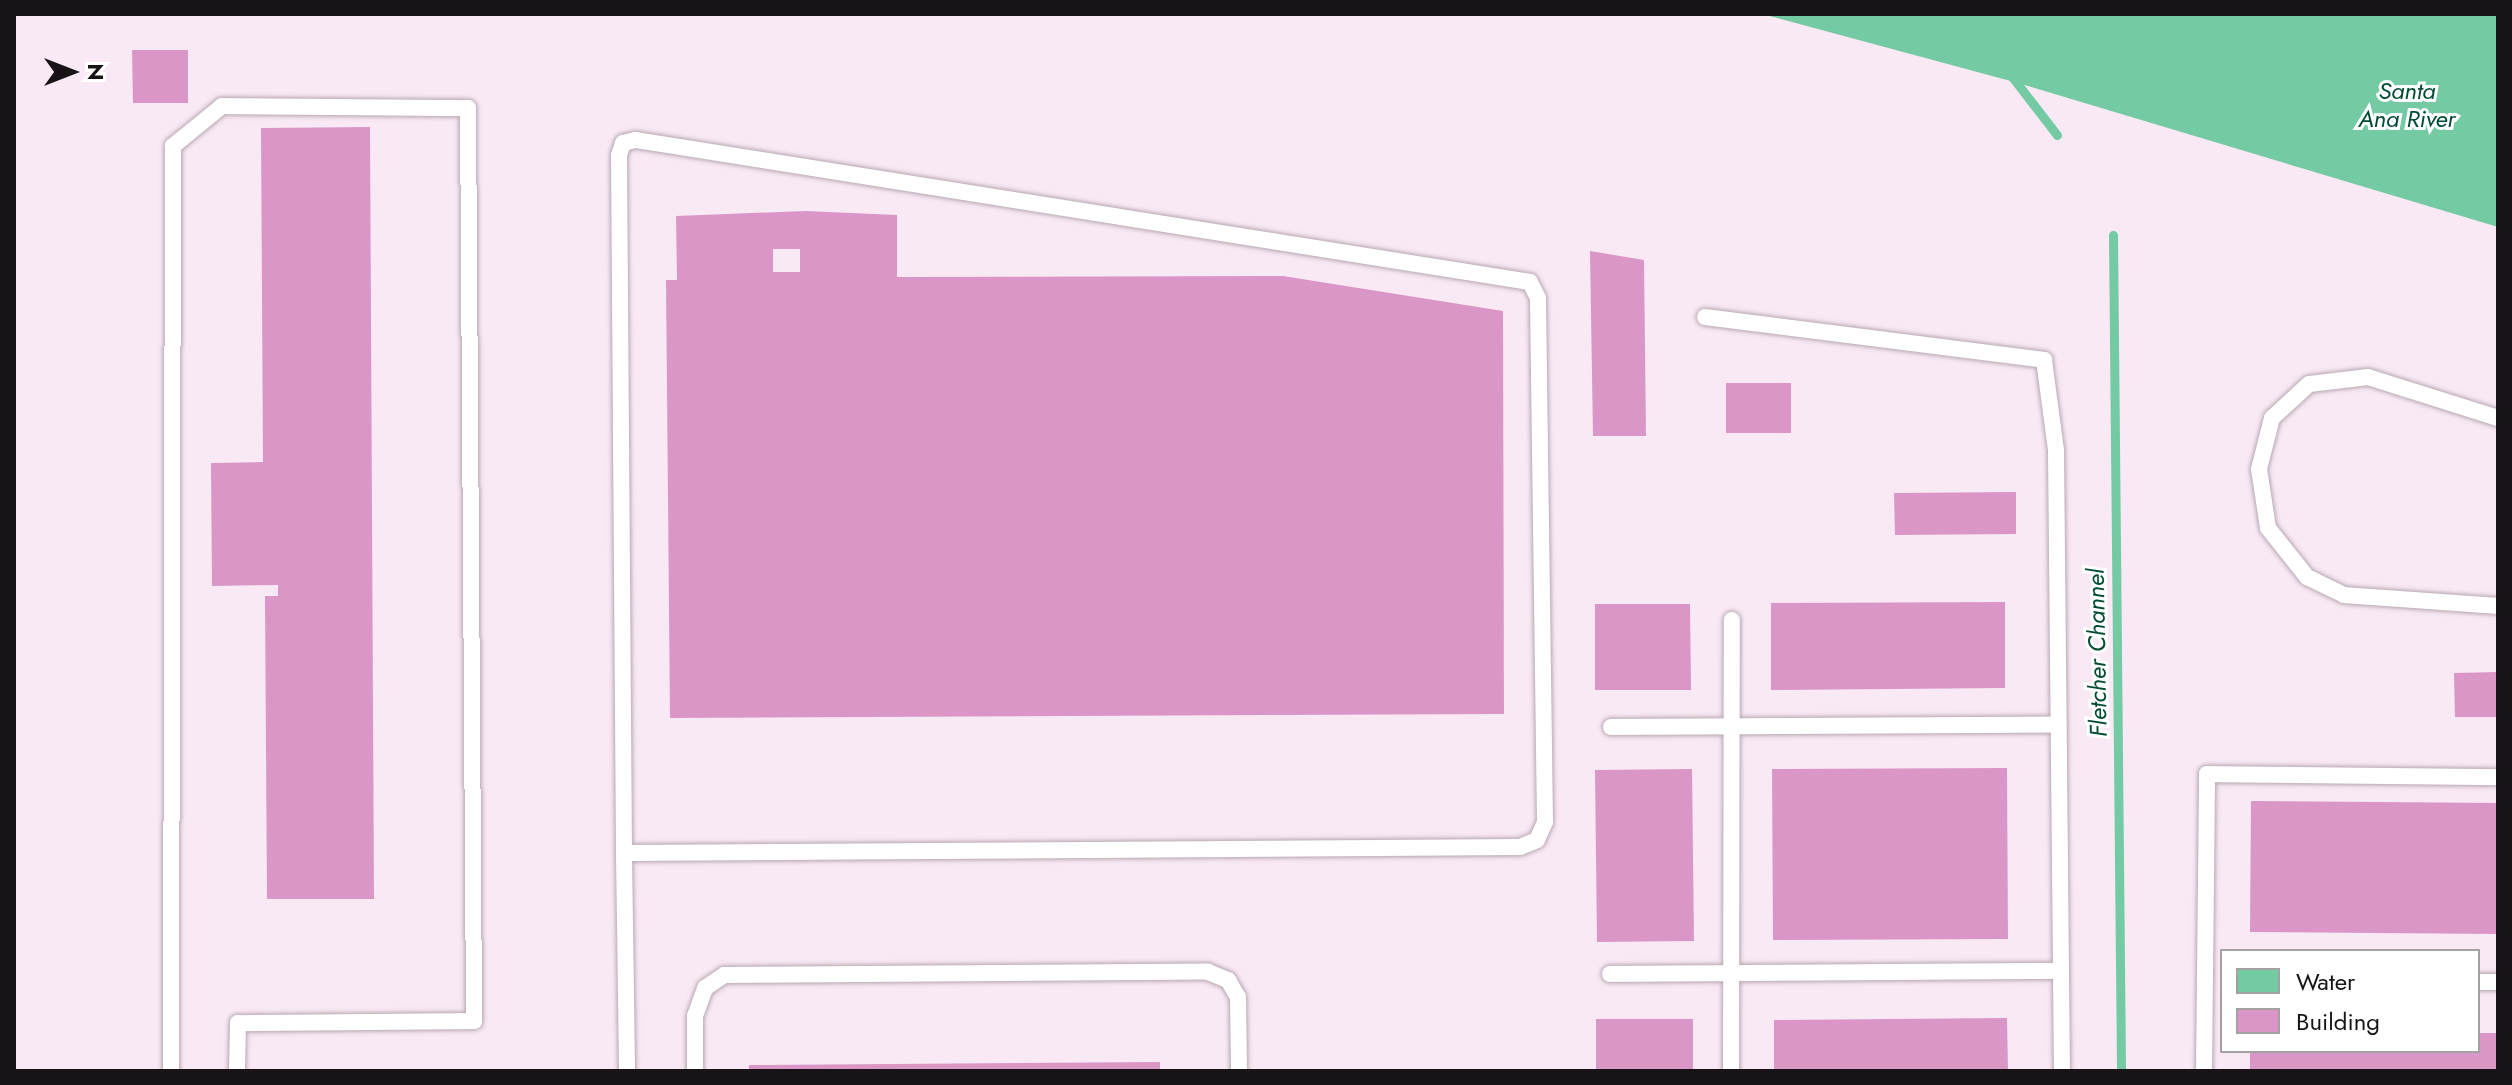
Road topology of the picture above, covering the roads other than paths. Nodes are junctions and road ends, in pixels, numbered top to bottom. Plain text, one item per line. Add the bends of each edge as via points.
1 (1705, 317) dead end
2 (2498, 418) edge
3 (2498, 606) edge
4 (1732, 620) dead end
5 (1732, 725) junction
6 (2058, 725) junction
7 (1611, 727) dead end
8 (2498, 777) edge
9 (624, 853) junction
10 (2061, 971) junction
11 (1731, 973) junction
12 (1610, 974) dead end
13 (2213, 980) edge
14 (171, 1071) edge
15 (237, 1071) edge
16 (627, 1071) edge
17 (695, 1071) edge
18 (1239, 1071) edge
19 (1731, 1071) edge
20 (2062, 1071) edge
21 (2204, 1071) edge

1 - 6 lane via 2044,360 2056,450
2 - 3 lane via 2368,377 2309,384 2272,418 2259,469 2268,528 2307,577 2344,595
4 - 5 lane
5 - 6 lane
5 - 7 lane
5 - 11 lane
6 - 10 lane
8 - 13 lane via 2207,774
9 - 9 lane via 623,143 1530,282 1538,298 1541,488 1545,822 1537,840 1520,847
9 - 16 lane
10 - 11 lane
10 - 20 lane
11 - 12 lane
11 - 19 lane
13 - 21 lane
14 - 15 lane via 173,146 222,106 468,108 474,1021 238,1023
17 - 18 lane via 695,1016 705,988 724,975 1208,972 1228,980 1238,997

